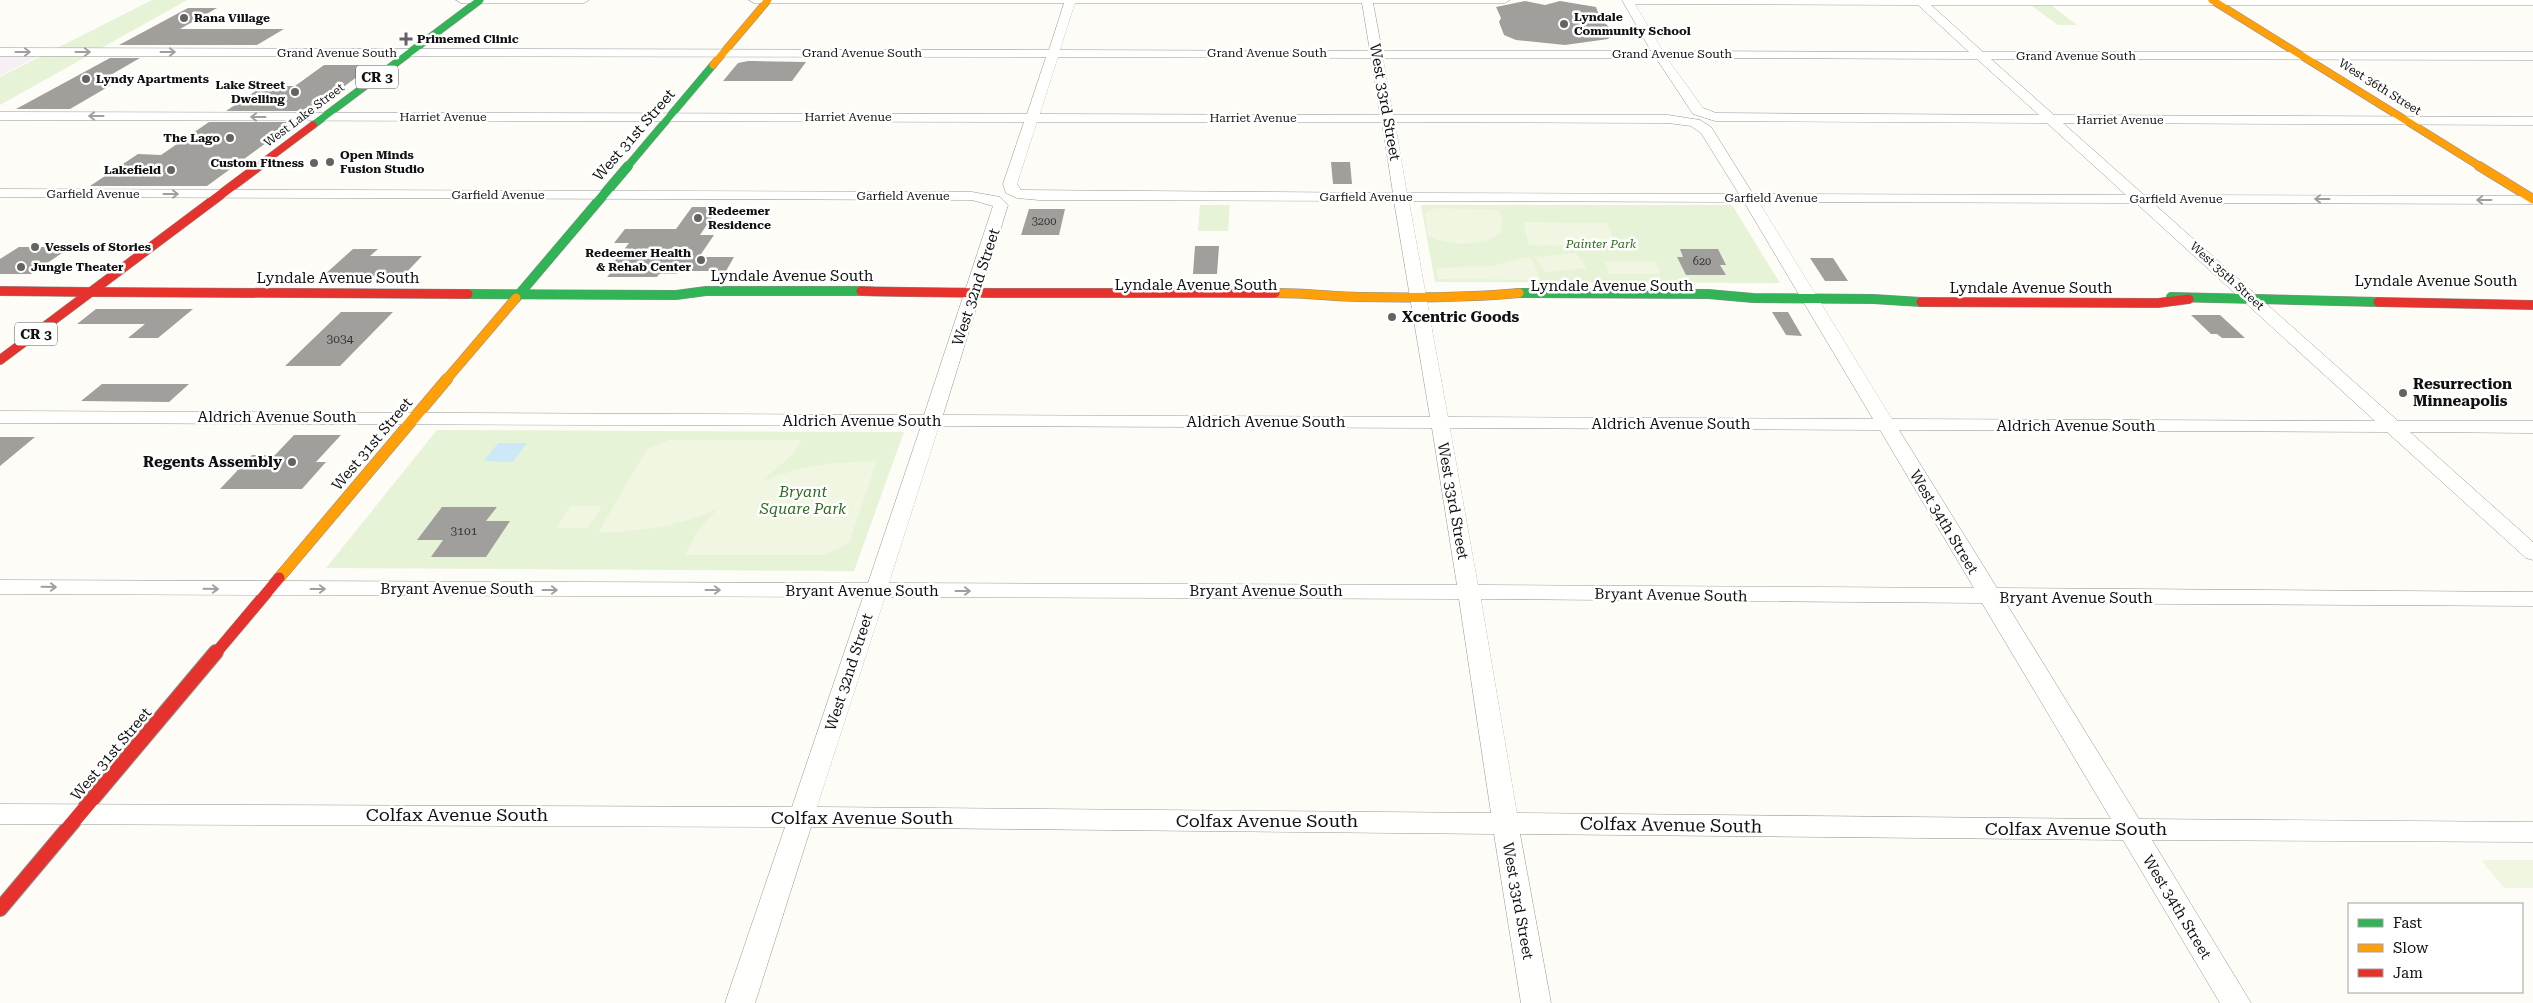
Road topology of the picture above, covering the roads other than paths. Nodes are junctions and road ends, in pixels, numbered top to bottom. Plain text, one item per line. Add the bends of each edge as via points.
1 (461, 0) edge
2 (480, 0) edge
3 (584, 0) edge
4 (754, 0) edge
5 (768, 0) edge
6 (1071, 0) edge
7 (1367, 0) edge
8 (1505, 0) edge
9 (1627, 0) edge
10 (1919, 0) edge
11 (2213, 1) edge
12 (2508, 1) edge
13 (2533, 2) edge
14 (2533, 12) edge
15 (0, 52) edge
16 (410, 53) junction
17 (723, 53) junction
18 (1054, 53) junction
19 (1376, 54) junction
20 (1658, 54) junction
21 (1981, 56) junction
22 (2302, 56) junction
23 (2533, 56) edge
24 (0, 116) edge
25 (324, 117) junction
26 (669, 117) junction
27 (1032, 118) junction
28 (1388, 118) junction
29 (1701, 119) junction
30 (2053, 120) junction
31 (2407, 120) junction
32 (2533, 121) edge
33 (0, 193) edge
34 (220, 195) junction
35 (602, 195) junction
36 (1401, 197) junction
37 (1749, 198) junction
38 (2141, 198) junction
39 (2533, 199) edge
40 (995, 200) joint
41 (0, 291) edge
42 (92, 292) junction
43 (518, 293) junction
44 (974, 295) junction
45 (1418, 297) junction
46 (2533, 297) edge
47 (1810, 298) junction
48 (2252, 300) junction
49 (2309, 300) junction
50 (2533, 304) edge
51 (0, 360) edge
52 (0, 417) edge
53 (414, 418) junction
54 (932, 421) junction
55 (1440, 423) junction
56 (1886, 425) junction
57 (2393, 427) junction
58 (2533, 427) edge
59 (2533, 553) edge
60 (0, 587) edge
61 (269, 589) junction
62 (876, 591) junction
63 (1468, 592) junction
64 (1990, 598) junction
65 (2533, 600) edge
66 (81, 813) junction
67 (0, 814) edge
68 (801, 817) junction
69 (1505, 823) junction
70 (2130, 830) junction
71 (2533, 832) edge
72 (0, 909) edge
73 (740, 1003) edge
74 (1536, 1003) edge
75 (2236, 1003) edge

1 - 2 street
2 - 3 street
2 - 16 main road, West Lake Street / CR 3
4 - 5 street
5 - 6 street
5 - 17 main road, West 31st Street
6 - 7 street
6 - 18 street
7 - 8 street
7 - 19 street, West 33rd Street
9 - 10 street
9 - 20 street, West 34th Street
10 - 11 street
10 - 21 street, West 35th Street
11 - 12 street
11 - 22 main road, West 36th Street
12 - 13 street
12 - 14 street
15 -> 16 street, Grand Avenue South
16 - 17 street, Grand Avenue South
16 - 25 main road, West Lake Street / CR 3
17 - 18 street, Grand Avenue South
17 - 26 main road, West 31st Street
18 - 19 street, Grand Avenue South
18 - 27 street
19 - 20 street, Grand Avenue South
19 - 28 street, West 33rd Street
20 - 21 street, Grand Avenue South
20 - 29 street, West 34th Street
21 - 22 street, Grand Avenue South
21 - 30 street, West 35th Street
22 - 23 street, Grand Avenue South
22 - 31 main road, West 36th Street
25 -> 24 street, Harriet Avenue
25 - 26 street, Harriet Avenue
25 - 34 main road, West Lake Street / CR 3
26 - 27 street, Harriet Avenue
26 - 35 main road, West 31st Street
27 - 28 street, Harriet Avenue
27 - 36 street, Garfield Avenue via 1010,184 1011,190 1017,194
28 - 29 street, Harriet Avenue
28 - 36 street, West 33rd Street
29 - 30 street, Harriet Avenue
29 - 37 street, West 34th Street
30 - 31 street, Harriet Avenue
30 - 38 street, West 35th Street
31 - 32 street, Harriet Avenue
31 - 39 main road, West 36th Street
33 -> 34 street, Garfield Avenue
34 - 35 street, Garfield Avenue
34 - 42 main road, West Lake Street / CR 3
35 - 40 street, Garfield Avenue via 963,196
35 - 43 main road, West 31st Street
36 - 37 street, Garfield Avenue
36 - 45 street, West 33rd Street
37 - 38 street, Garfield Avenue
37 - 47 street, West 34th Street
39 -> 38 street, Garfield Avenue
38 - 48 street, West 35th Street
40 - 44 street, West 32nd Street via 1001,205 1001,211
41 - 42 main road, Lyndale Avenue South
42 - 43 main road, Lyndale Avenue South
42 - 51 main road, West Lake Street / CR 3
43 - 44 main road, Lyndale Avenue South via 676,294 786,290
43 - 53 main road, West 31st Street
44 - 45 main road, Lyndale Avenue South via 1317,292
44 - 54 street, West 32nd Street
45 - 47 main road, Lyndale Avenue South via 1516,293
45 - 55 street, West 33rd Street
46 - 49 main road, Lyndale Avenue South via 2347,296
47 - 48 main road, Lyndale Avenue South via 2131,295
47 - 56 street, West 34th Street
48 - 49 main road, Lyndale Avenue South
48 - 57 street, West 35th Street
49 - 50 main road, Lyndale Avenue South via 2348,304
52 - 53 street, Aldrich Avenue South
53 - 54 street, Aldrich Avenue South
53 - 61 main road, West 31st Street
54 - 55 street, Aldrich Avenue South
54 - 62 street, West 32nd Street
55 - 56 street, Aldrich Avenue South
55 - 63 street, West 33rd Street
56 - 57 street, Aldrich Avenue South
56 - 64 street, West 34th Street
57 - 58 street, Aldrich Avenue South
57 - 59 street, West 35th Street
60 -> 61 street, Bryant Avenue South
61 -> 62 street, Bryant Avenue South
61 - 66 main road, West 31st Street
62 -> 63 street, Bryant Avenue South
62 - 68 street, West 32nd Street
63 - 64 street, Bryant Avenue South
63 - 69 street, West 33rd Street
64 - 65 street, Bryant Avenue South
64 - 70 street, West 34th Street
66 - 67 street, Colfax Avenue South
66 - 68 street, Colfax Avenue South
66 - 72 main road, West 31st Street
68 - 69 street, Colfax Avenue South
68 - 73 street, West 32nd Street
69 - 70 street, Colfax Avenue South
69 - 74 street, West 33rd Street
70 - 71 street, Colfax Avenue South
70 - 75 street, West 34th Street

